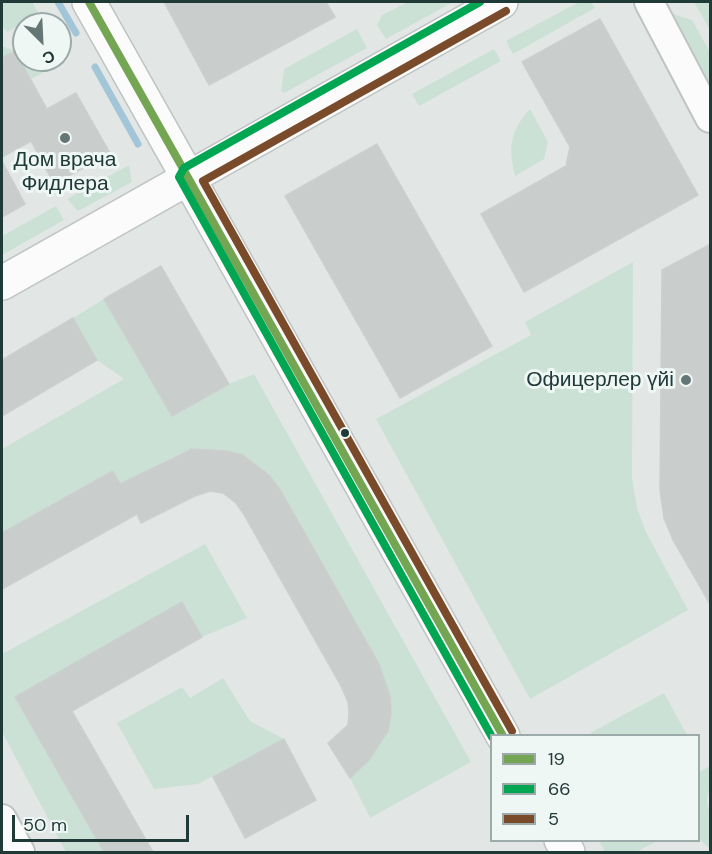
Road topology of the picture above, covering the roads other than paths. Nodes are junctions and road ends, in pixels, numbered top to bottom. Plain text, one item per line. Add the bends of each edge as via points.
1 (89, 2) edge
2 (501, 2) edge
3 (648, 2) edge
4 (711, 118) edge
5 (189, 177) junction
6 (2, 283) edge
7 (502, 734) edge
8 (2, 819) edge
9 (20, 852) edge

1 - 5 street
2 - 5 street
3 - 4 street
5 - 6 street
5 - 7 street
8 - 9 street

